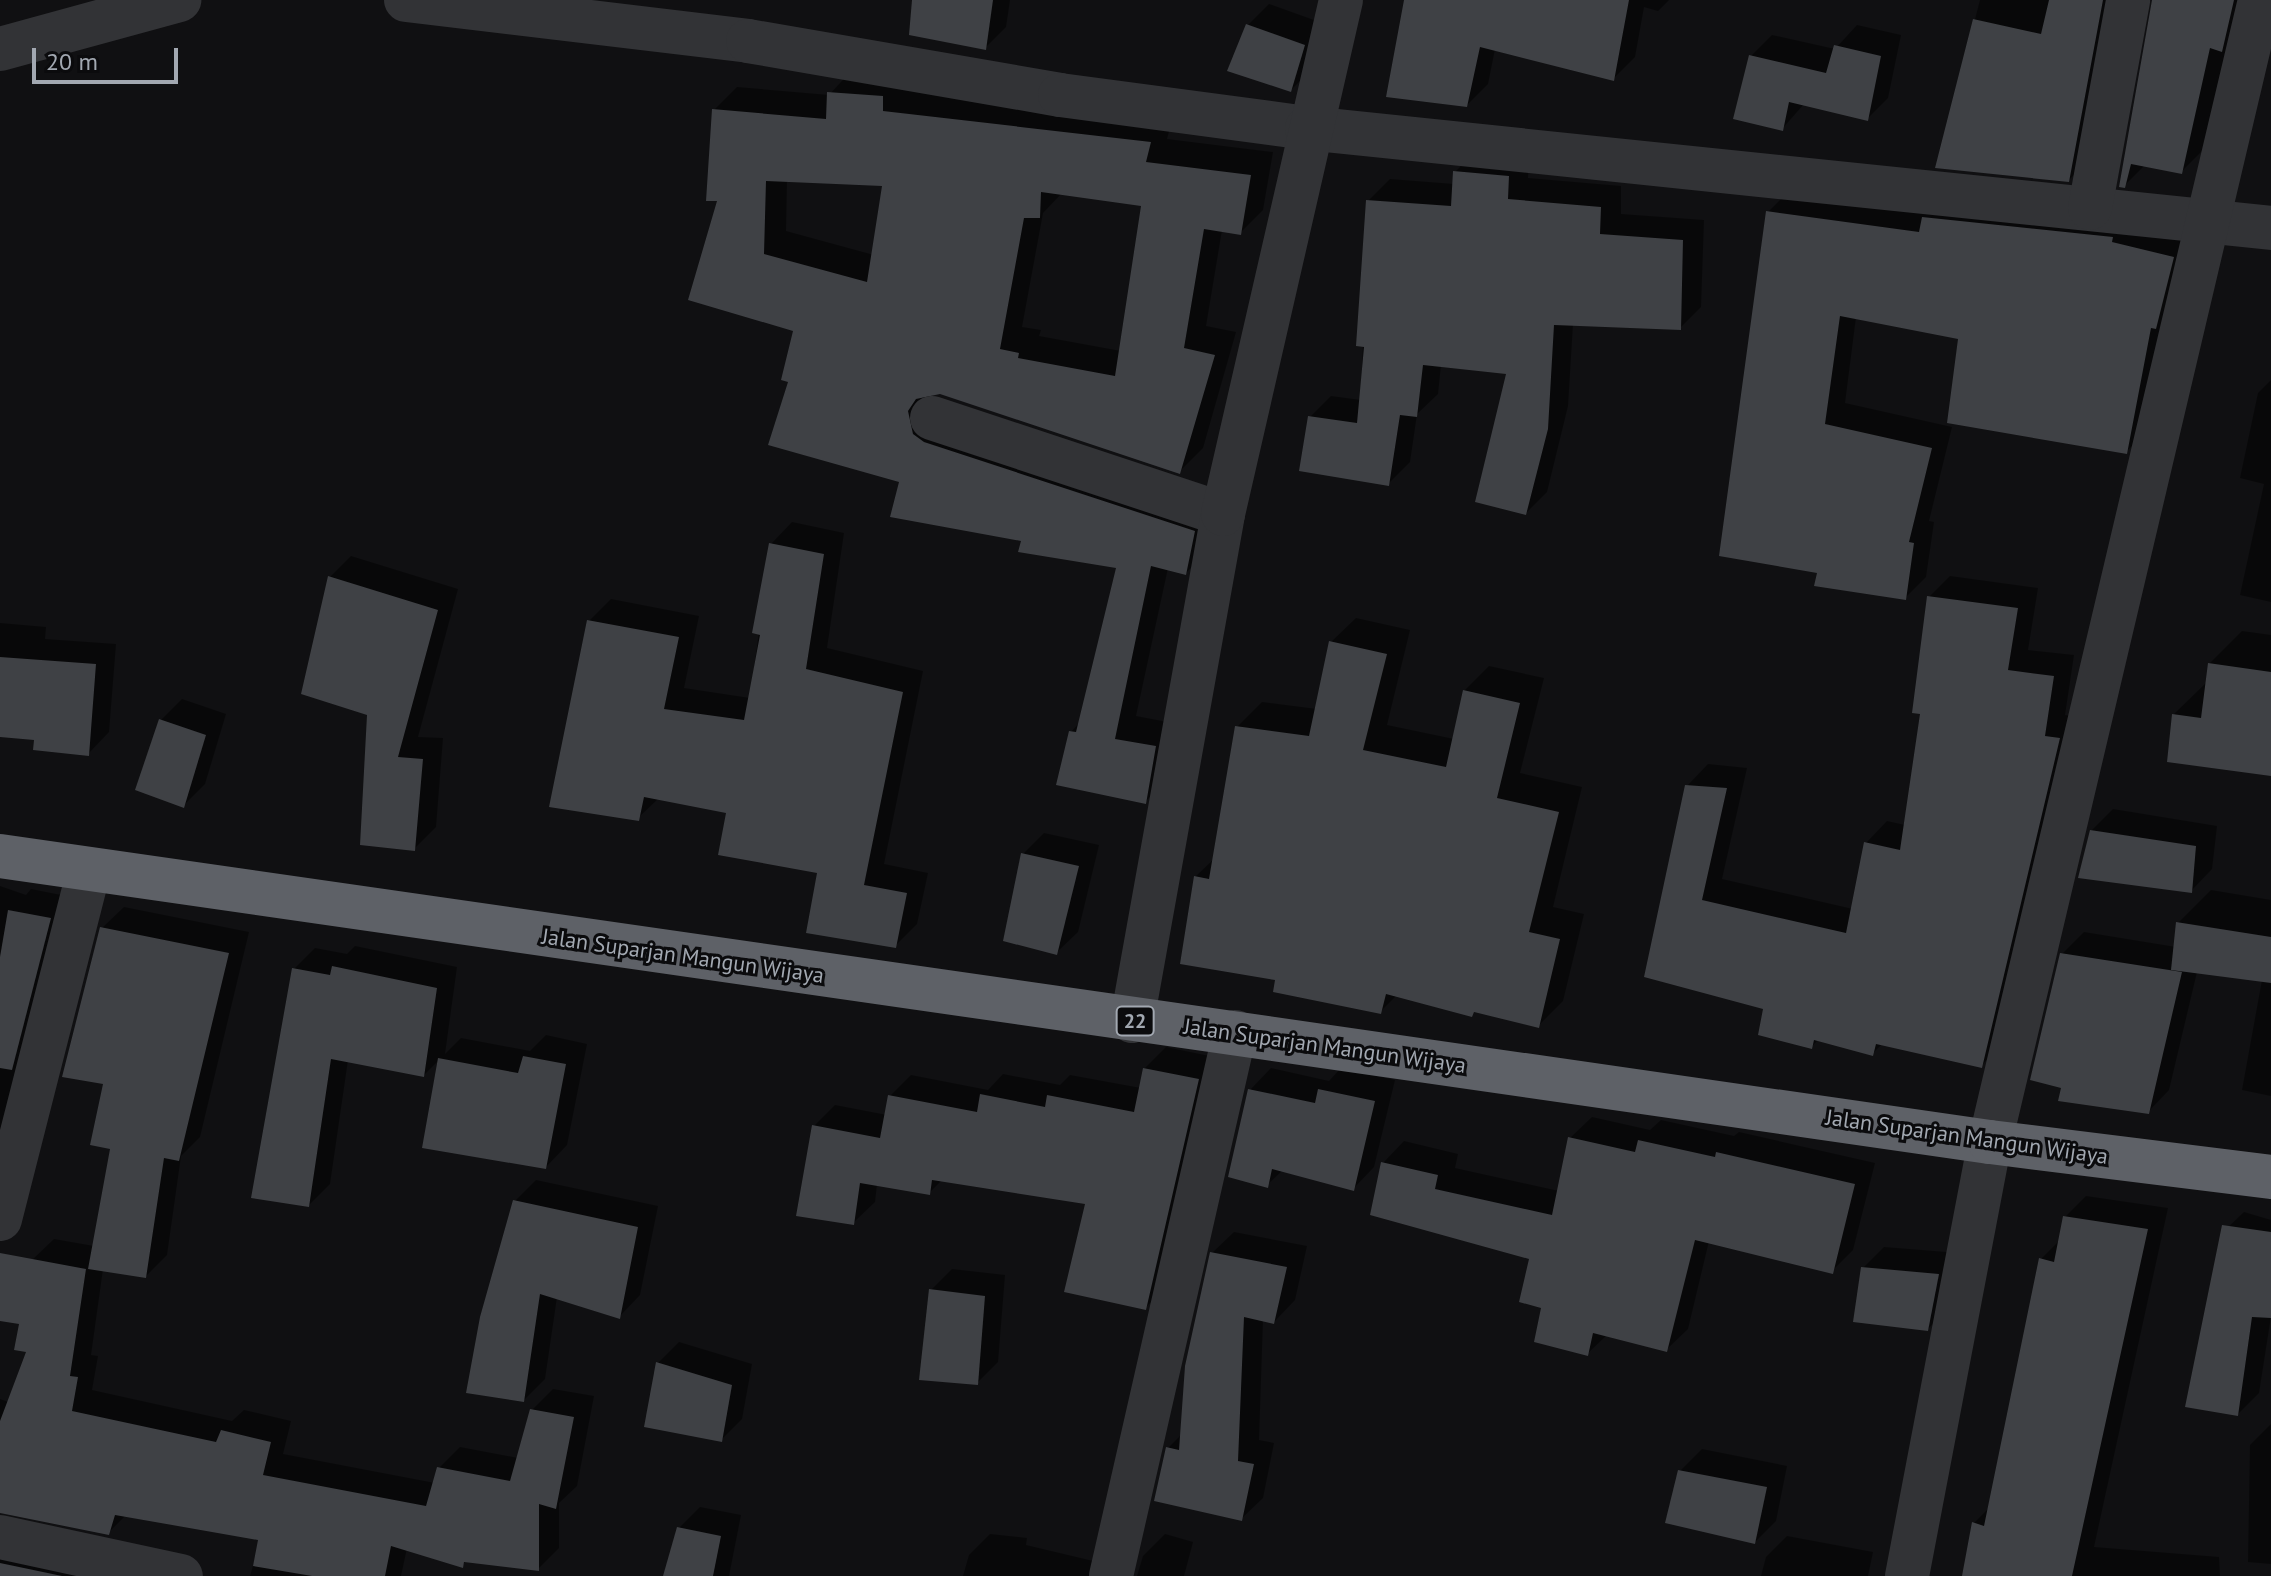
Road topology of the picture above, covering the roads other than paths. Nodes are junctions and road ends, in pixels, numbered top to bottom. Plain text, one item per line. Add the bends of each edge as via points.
1 (179, 0) edge
2 (406, 0) edge
3 (1341, 0) edge
4 (2128, 0) edge
5 (2260, 0) edge
6 (0, 49) edge
7 (1307, 128) junction
8 (2090, 208) junction
9 (2209, 220) junction
10 (2271, 228) edge
11 (932, 418) dead end
12 (1223, 514) junction
13 (0, 856) edge
14 (89, 871) junction
15 (1132, 1021) junction
16 (1235, 1032) junction
17 (1990, 1142) junction
18 (2271, 1177) edge
19 (0, 1219) edge
20 (0, 1537) edge
21 (48, 1562) edge
22 (181, 1576) edge
23 (1111, 1576) edge
24 (1907, 1576) edge

1 - 6 street
2 - 7 street via 748,41 1060,95
3 - 7 street
4 - 8 street
5 - 9 street
7 - 8 street
7 - 12 street
8 - 9 street
9 - 10 street
9 - 17 street
11 - 12 street
12 - 15 street
13 - 14 highway, Jalan Suparjan Mangun Wijaya / 22
14 - 15 highway, Jalan Suparjan Mangun Wijaya / 22
14 - 19 street
15 - 16 highway, Jalan Suparjan Mangun Wijaya / 22
16 - 17 highway, Jalan Suparjan Mangun Wijaya / 22
16 - 23 street
17 - 18 highway, Jalan Suparjan Mangun Wijaya / 22
17 - 24 street
20 - 21 street
21 - 22 street

